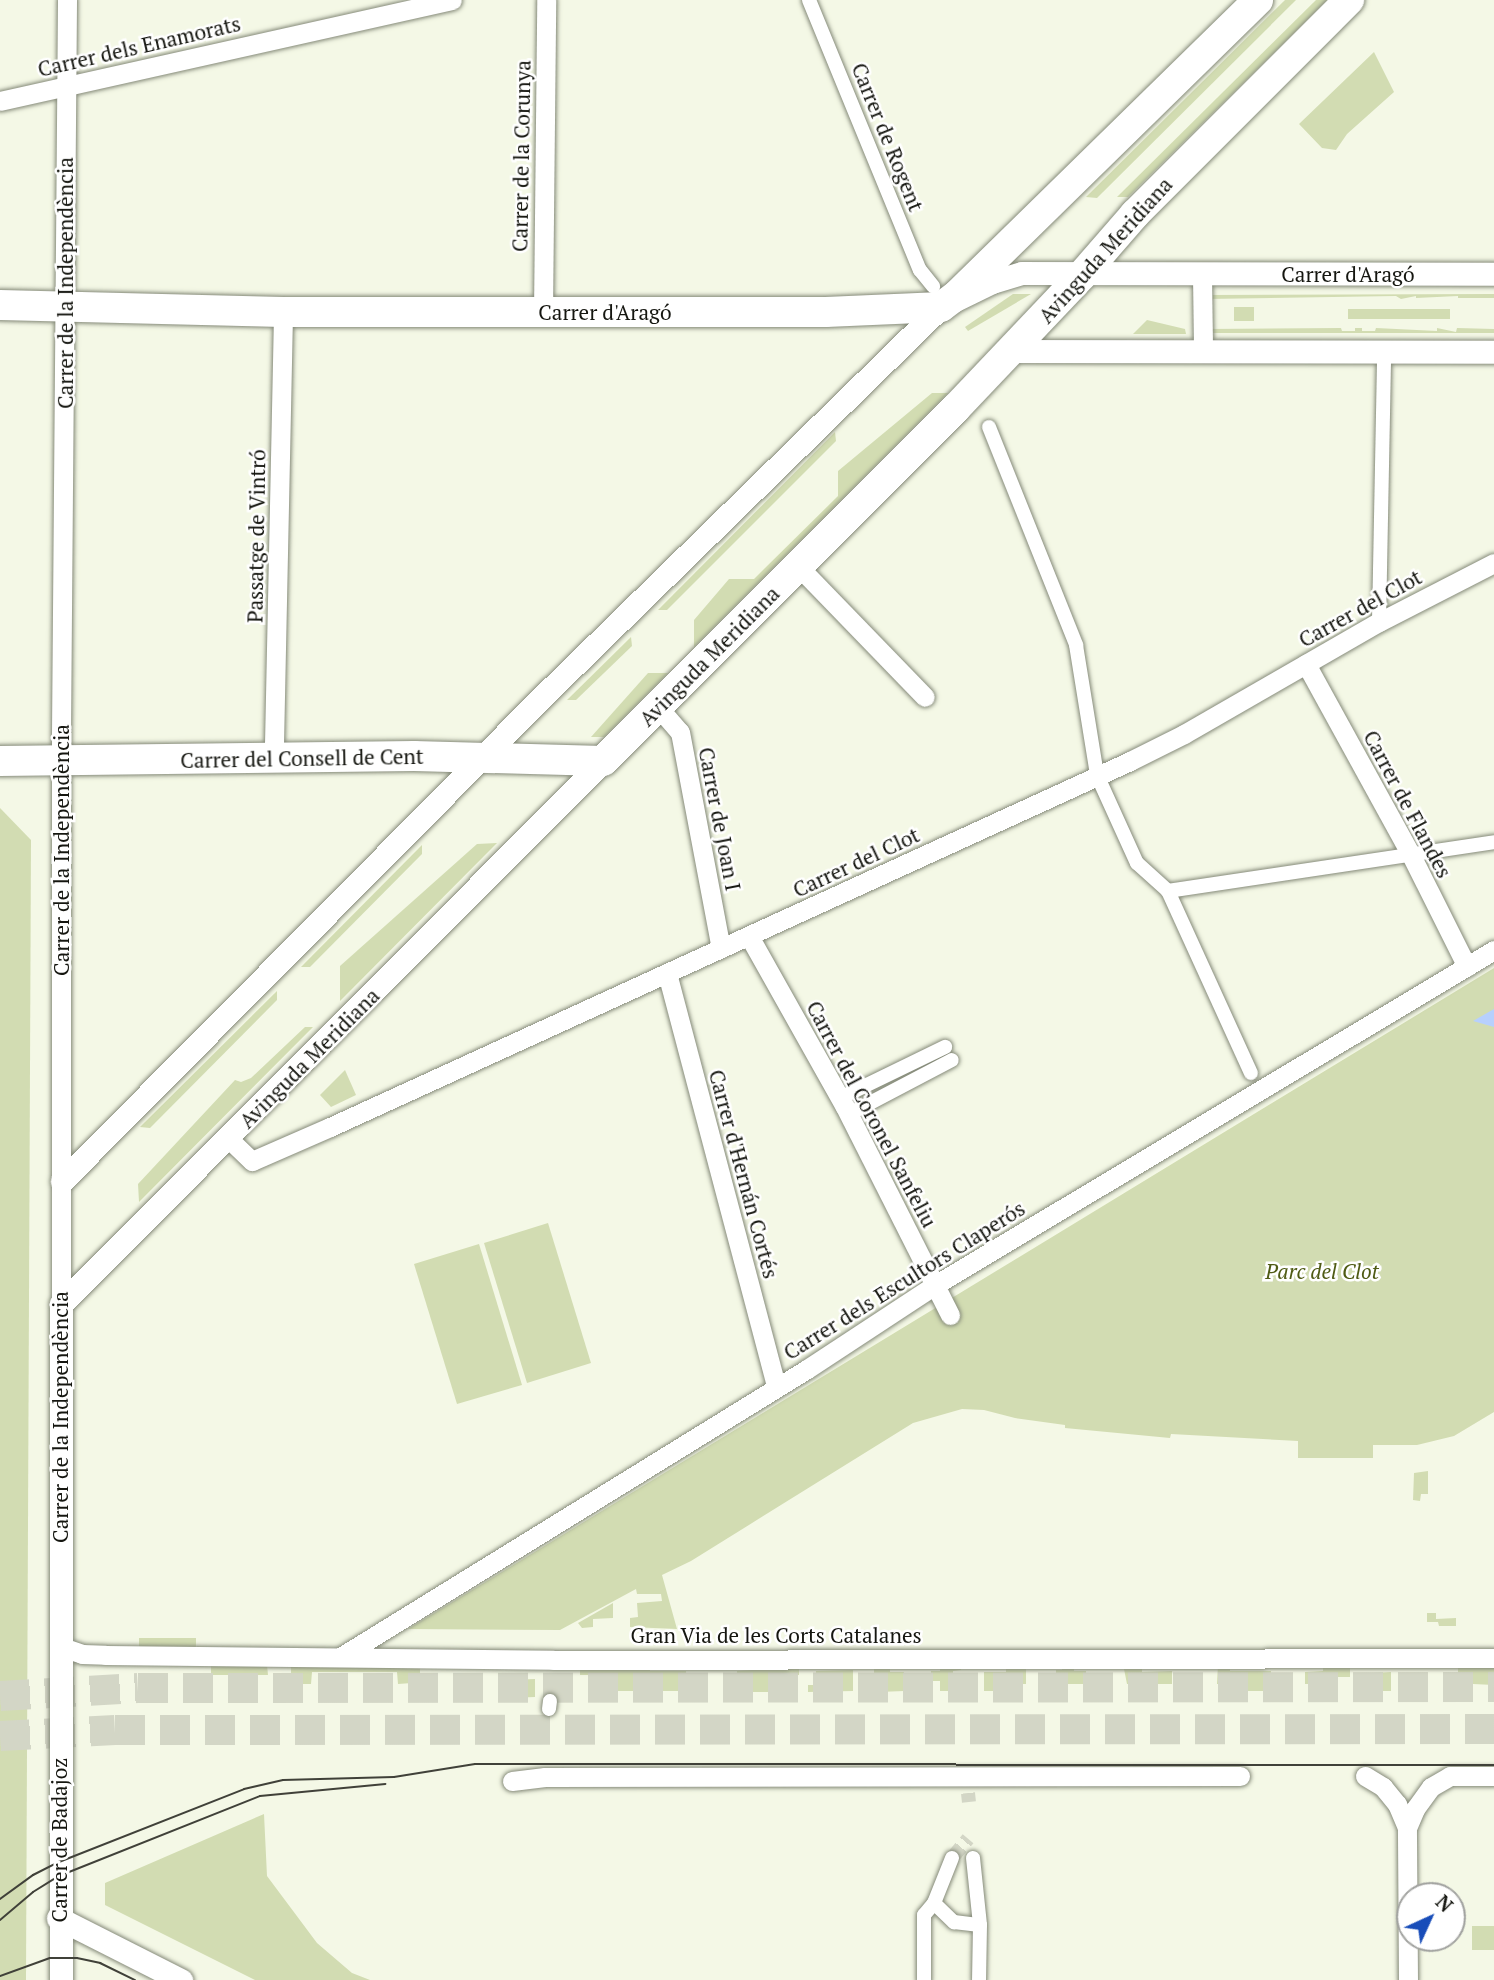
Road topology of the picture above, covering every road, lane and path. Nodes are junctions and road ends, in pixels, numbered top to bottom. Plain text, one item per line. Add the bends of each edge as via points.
1 (67, 0) edge
2 (452, 0) edge
3 (546, 0) edge
4 (809, 0) edge
5 (1258, 0) edge
6 (1349, 0) edge
7 (66, 87) junction
8 (0, 101) edge
9 (1494, 274) edge
10 (1082, 275) junction
11 (1202, 275) junction
12 (937, 296) junction
13 (0, 305) edge
14 (64, 305) junction
15 (283, 312) junction
16 (543, 312) junction
17 (1012, 351) junction
18 (1203, 351) junction
19 (1384, 351) junction
20 (1494, 352) edge
21 (989, 427) dead end
22 (1494, 562) edge
23 (798, 566) junction
24 (1379, 622) junction
25 (1306, 664) junction
26 (925, 697) dead end
27 (658, 707) junction
28 (480, 759) junction
29 (270, 760) junction
30 (0, 761) edge
31 (61, 761) junction
32 (603, 761) junction
33 (1097, 775) junction
34 (1494, 842) edge
35 (1410, 853) junction
36 (1168, 891) junction
37 (749, 936) junction
38 (721, 948) junction
39 (1494, 950) edge
40 (1467, 967) junction
41 (667, 973) junction
42 (948, 1054) dead end
43 (1251, 1073) dead end
44 (844, 1106) junction
45 (229, 1139) junction
46 (62, 1181) junction
47 (935, 1285) junction
48 (61, 1304) junction
49 (950, 1315) dead end
50 (776, 1387) junction
51 (60, 1646) junction
52 (342, 1656) junction
53 (1494, 1658) edge
54 (60, 1701) joint
55 (1240, 1776) dead end
56 (1365, 1776) dead end
57 (1494, 1776) edge
58 (512, 1781) dead end
59 (1407, 1828) junction
60 (952, 1858) tunnel mouth
61 (973, 1858) dead end
62 (934, 1903) junction
63 (58, 1918) junction
64 (979, 1924) junction
65 (61, 1980) edge
66 (181, 1980) edge
67 (925, 1980) edge
68 (979, 1980) edge
69 (1408, 1980) edge

1 - 7 street, Carrer de la Independència
2 - 7 street, Carrer dels Enamorats
3 - 16 street, Carrer de la Corunya
4 - 12 street, Carrer de Rogent via 920,270
5 - 12 main road via 958,294
6 - 10 main road, Avinguda Meridiana via 1144,205
7 - 8 street, Carrer dels Enamorats
7 - 14 street, Carrer de la Independència
9 - 11 street, Carrer d'Aragó
10 - 11 street, Carrer d'Aragó
10 - 12 street, Carrer d'Aragó via 1022,273
10 - 17 main road, Avinguda Meridiana
11 - 18 street
12 - 16 main road, Carrer d'Aragó via 825,312
12 - 28 street
13 - 14 main road, Carrer d'Aragó
14 - 15 main road, Carrer d'Aragó
14 - 31 street, Carrer de la Independència
15 - 16 main road, Carrer d'Aragó
15 - 29 street, Passatge de Vintró via 274,744
17 - 18 street
17 - 23 main road, Avinguda Meridiana
18 - 19 street
19 - 20 street
19 - 24 street
21 - 33 street via 1076,645
22 - 24 street, Carrer del Clot
23 - 26 street
23 - 27 main road, Avinguda Meridiana
24 - 25 street, Carrer del Clot
25 - 33 street, Carrer del Clot via 1184,734
25 - 35 street, Carrer de Flandes
27 - 32 main road, Avinguda Meridiana
27 - 38 street, Carrer de Joan I via 680,732
28 - 29 main road, Carrer del Consell de Cent
28 - 32 main road, Carrer del Consell de Cent
28 - 46 street
29 - 31 main road, Carrer del Consell de Cent
30 - 31 main road, Carrer del Consell de Cent
31 - 46 street, Carrer de la Independència
32 - 45 street, Avinguda Meridiana
33 - 36 street via 1137,863
33 - 37 street, Carrer del Clot
34 - 35 street
35 - 36 street
35 - 40 street, Carrer de Flandes
36 - 43 street
37 - 38 street, Carrer del Clot
37 - 44 street, Carrer del Coronel Sanfeliu
38 - 41 street, Carrer del Clot
39 - 40 street, Carrer dels Escultors Claperós
40 - 47 street, Carrer dels Escultors Claperós
41 - 45 street, Carrer del Clot via 252,1161
41 - 50 street, Carrer d'Hernán Cortés
42 - 44 street
44 - 47 street, Carrer del Coronel Sanfeliu
45 - 48 street, Avinguda Meridiana
46 - 48 street, Carrer de la Independència
47 - 49 street, Carrer del Coronel Sanfeliu
47 - 50 street, Carrer dels Escultors Claperós
48 - 51 street, Carrer de la Independència
50 - 52 street, Carrer dels Escultors Claperós
51 - 52 street, Gran Via de les Corts Catalanes via 82,1654
51 - 54 street, Carrer de la Independència
52 - 53 street, Gran Via de les Corts Catalanes via 553,1660
54 - 63 street, Carrer de Badajoz
55 - 58 street via 545,1777
56 - 59 street via 1383,1787 1397,1804
57 - 59 street via 1450,1776 1431,1787
59 - 69 street
60 - 62 street
61 - 64 street
62 - 64 street via 954,1922
62 - 67 street via 924,1915
63 - 65 street, Carrer de Badajoz
63 - 66 street
64 - 68 street

